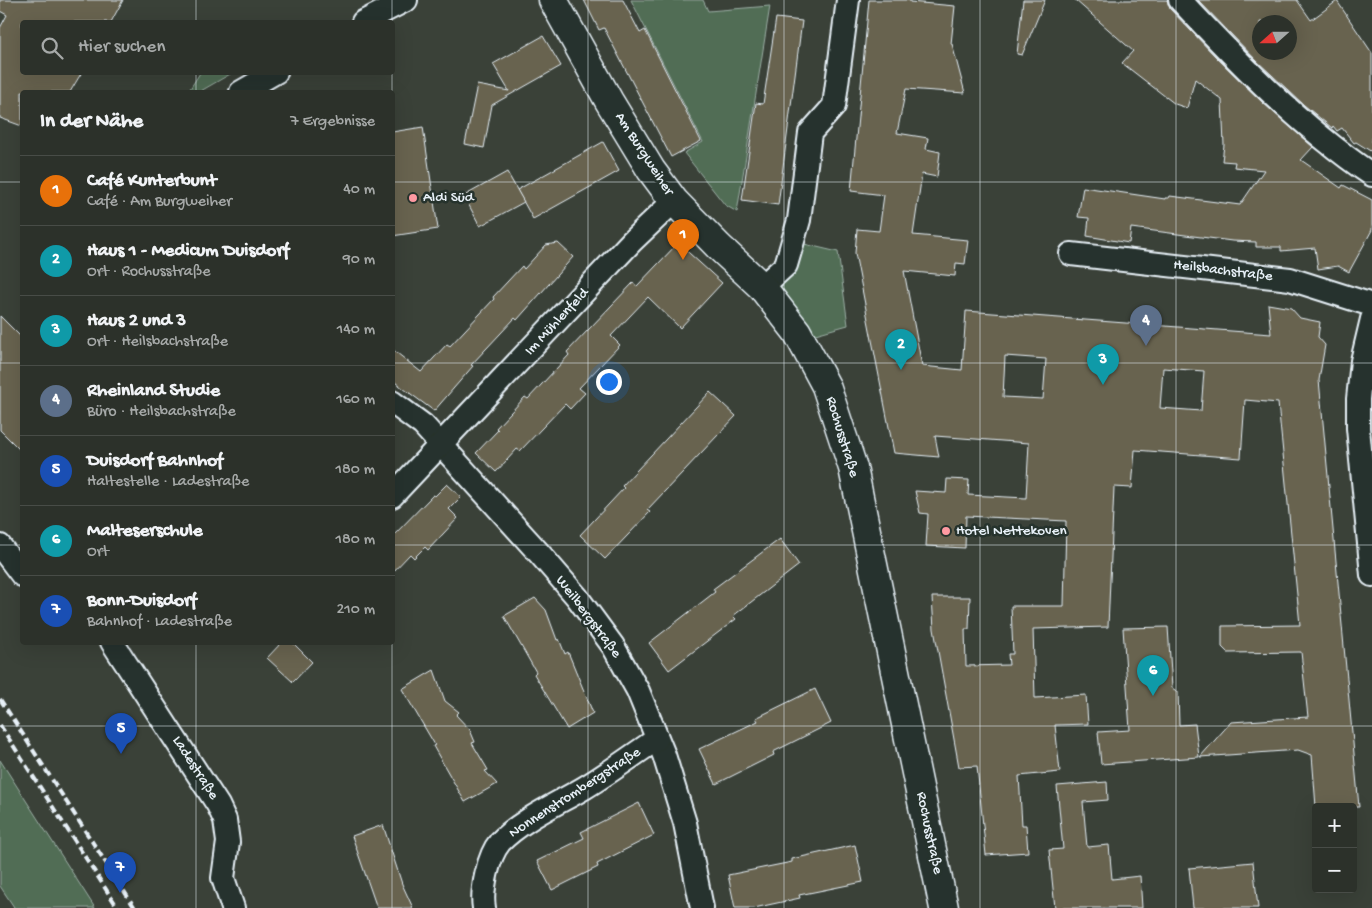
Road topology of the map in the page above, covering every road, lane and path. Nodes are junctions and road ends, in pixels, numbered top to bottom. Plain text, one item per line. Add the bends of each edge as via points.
1 (406, 0) edge
2 (553, 0) edge
3 (848, 0) edge
4 (1180, 0) edge
5 (367, 20) edge
6 (271, 75) edge
7 (244, 90) edge
8 (1372, 175) edge
9 (674, 201) junction
10 (1071, 254) dead end
11 (762, 288) junction
12 (1372, 305) edge
13 (1372, 319) edge
14 (395, 404) edge
15 (441, 445) junction
16 (395, 493) edge
17 (0, 546) edge
18 (20, 572) edge
19 (1372, 575) edge
20 (114, 645) edge
21 (657, 739) junction
22 (234, 908) edge
23 (484, 908) edge
24 (702, 908) edge
25 (944, 908) edge

1 - 5 street
2 - 9 main road, Am Burgweiher via 609,101
3 - 11 street via 834,106 810,133 799,220 786,265
4 - 8 street via 1281,102
6 - 7 street
9 - 11 main road, Am Burgweiher
9 - 15 street, Im Mühlenfeld via 632,241
10 - 12 street, Heilsbachstraße via 1290,279
11 - 25 main road, Rochusstraße via 797,332 826,386 853,468
13 - 19 street via 1362,361 1358,399
14 - 15 street
15 - 16 street, Im Mühlenfeld
15 - 21 street, Weilbergstraße via 577,597 613,646 638,692
17 - 18 street
20 - 22 street, Ladestraße via 225,820 228,842 223,878
21 - 23 street, Nonnenstrombergstraße via 517,827 499,844 488,865 482,901
21 - 24 street, Weilbergstraße via 685,823

